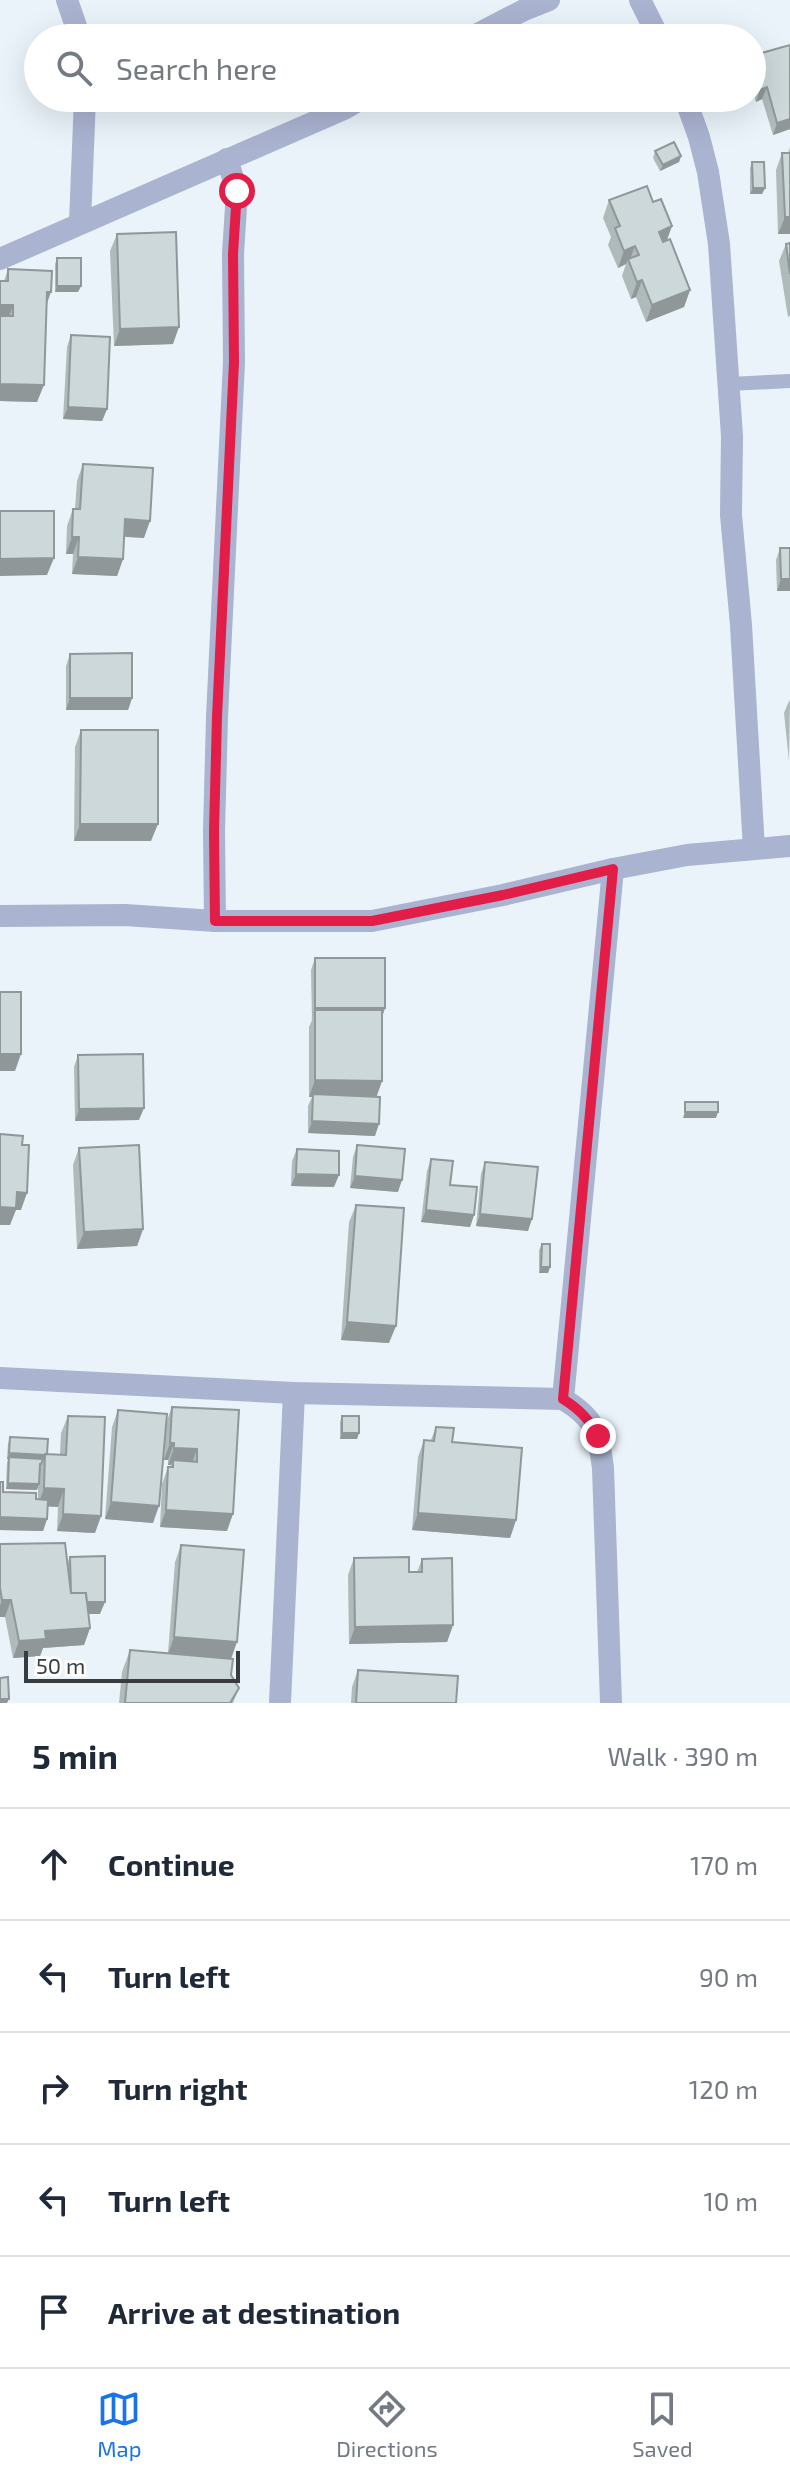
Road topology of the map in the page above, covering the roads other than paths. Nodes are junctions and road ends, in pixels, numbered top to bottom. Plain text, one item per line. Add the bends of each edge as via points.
1 (67, 0) edge
2 (549, 0) edge
3 (640, 0) edge
4 (75, 24) edge
5 (497, 24) edge
6 (652, 24) edge
7 (84, 112) edge
8 (337, 112) edge
9 (690, 112) edge
10 (227, 159) junction
11 (80, 222) junction
12 (0, 259) edge
13 (790, 381) edge
14 (729, 384) junction
15 (790, 846) edge
16 (754, 849) junction
17 (613, 869) junction
18 (0, 916) edge
19 (215, 921) junction
20 (0, 1378) edge
21 (294, 1393) junction
22 (563, 1399) junction
23 (280, 1703) edge
24 (611, 1703) edge

1 - 4 street
2 - 5 street
3 - 6 street
7 - 11 street
8 - 10 street
9 - 14 street via 711,187
10 - 11 street
10 - 19 street via 237,191 217,717
11 - 12 street
13 - 14 lane
14 - 16 street via 731,515
15 - 16 street
16 - 17 street
17 - 19 street via 372,921
17 - 22 street
18 - 19 street
20 - 21 street
21 - 22 street
21 - 23 street
22 - 24 street via 578,1408 598,1436

